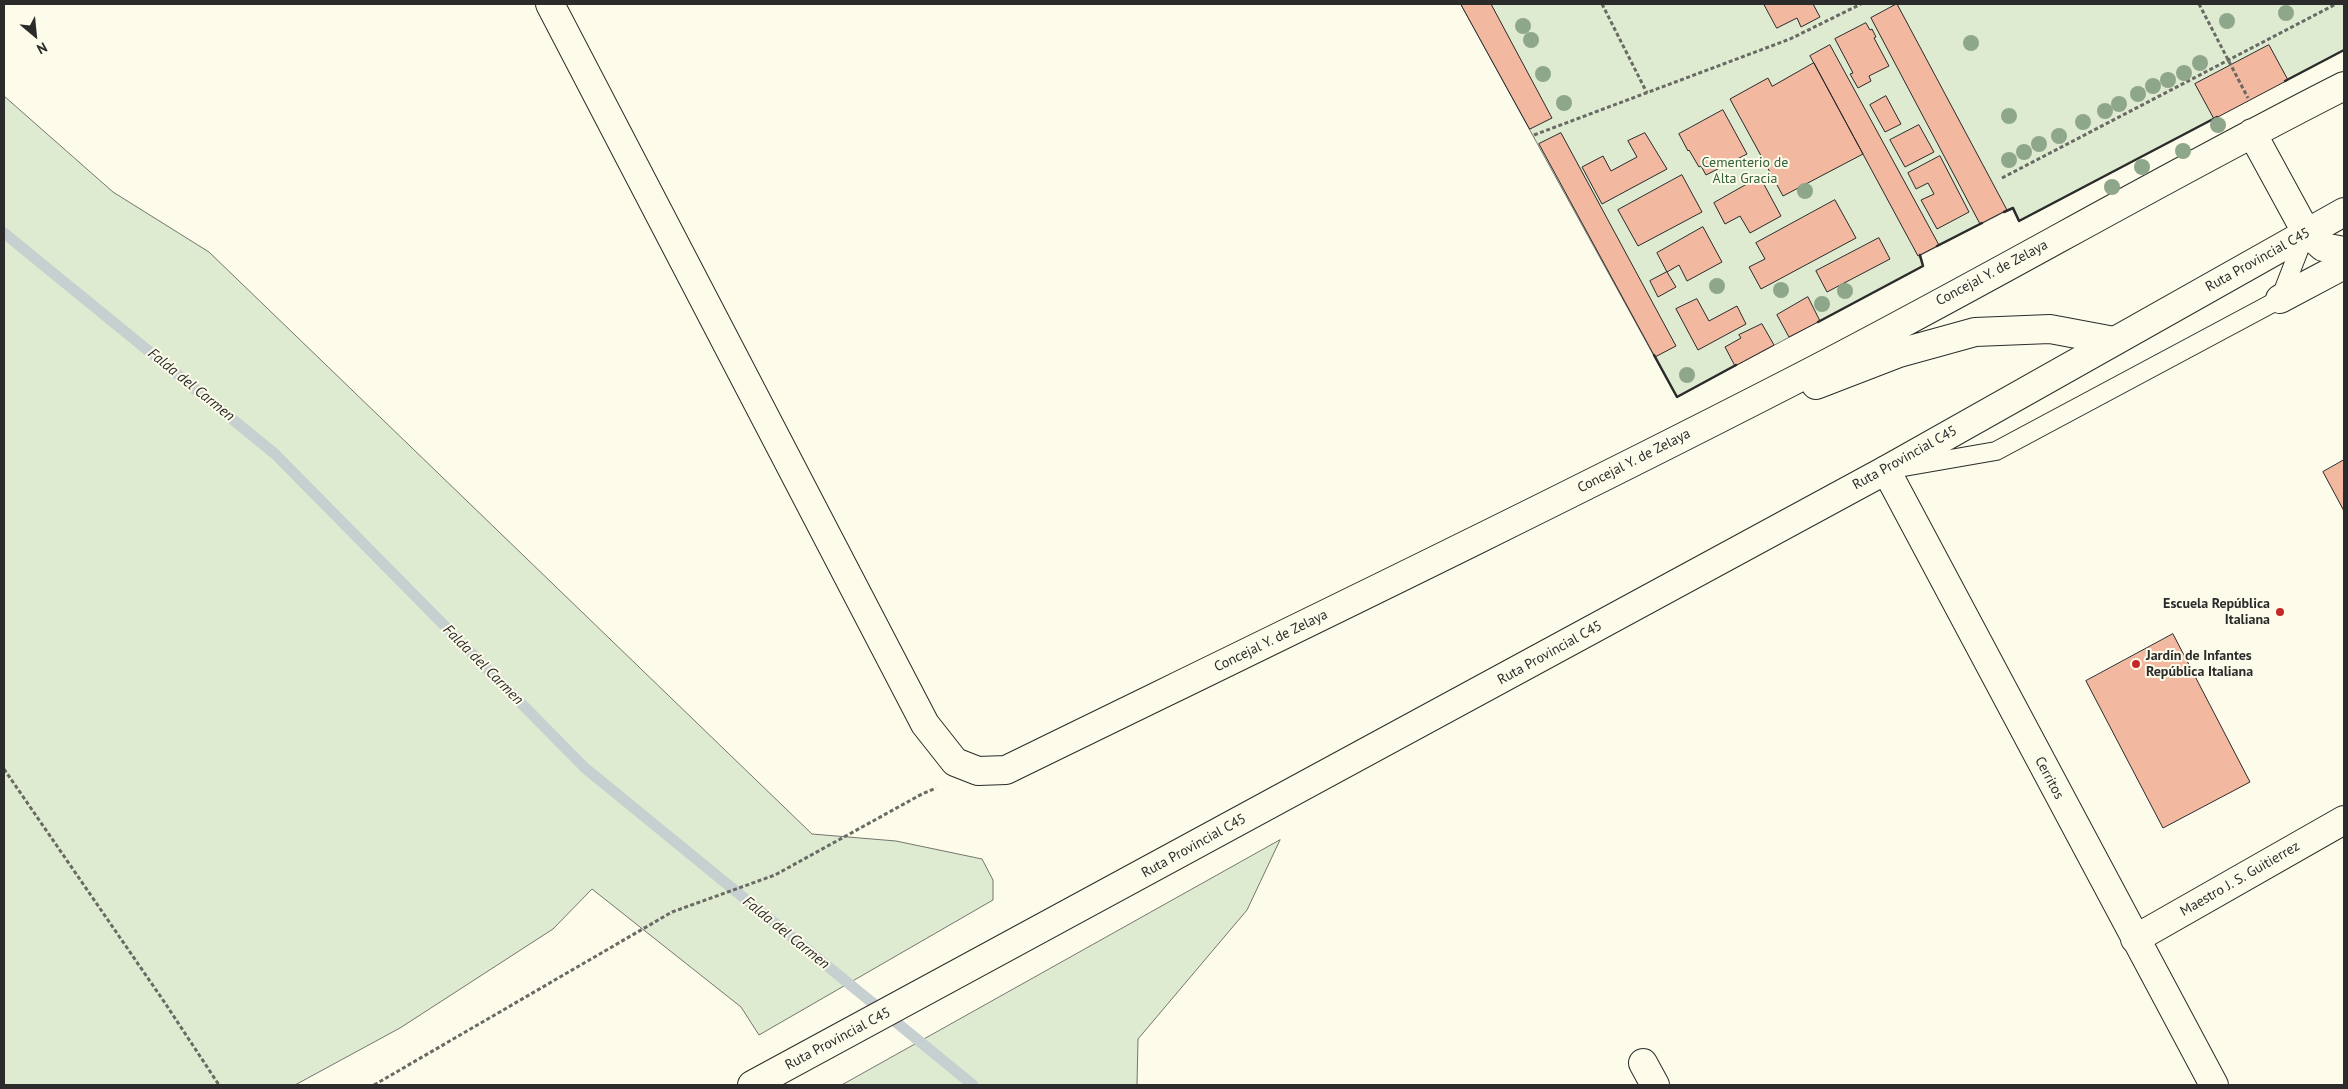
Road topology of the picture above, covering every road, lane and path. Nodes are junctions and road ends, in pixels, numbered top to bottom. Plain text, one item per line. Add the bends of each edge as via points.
1 (550, 4) edge
2 (1602, 4) edge
3 (1861, 4) edge
4 (2199, 4) edge
5 (2336, 4) edge
6 (2229, 61) junction
7 (2344, 86) edge
8 (1647, 93) junction
9 (2250, 100) dead end
10 (2252, 133) junction
11 (1534, 135) dead end
12 (2002, 178) dead end
13 (2344, 212) edge
14 (2306, 232) junction
15 (2344, 251) edge
16 (2344, 265) edge
17 (2280, 299) junction
18 (2114, 341) junction
19 (1685, 435) junction
20 (1886, 470) junction
21 (4, 770) edge
22 (978, 771) junction
23 (2344, 820) edge
24 (2135, 939) junction
25 (758, 1082) edge
26 (219, 1085) edge
27 (374, 1085) edge
28 (2214, 1085) edge

1 - 22 street via 925,724 955,762
2 - 8 path
3 - 8 path via 1790,39
4 - 6 path
5 - 6 path
6 - 9 path
6 - 12 path
7 - 10 street, Concejal Y. de Zelaya
8 - 11 path
10 - 14 street
10 - 19 street, Concejal Y. de Zelaya via 1794,381
13 - 14 street, Ruta Provincial C45
14 - 15 street via 2323,247
14 - 17 lane
14 - 18 street, Ruta Provincial C45
16 - 17 street
17 - 20 lane via 1996,451
18 - 19 street via 2050,329 1975,332 1899,354
18 - 20 street, Ruta Provincial C45
19 - 22 street, Concejal Y. de Zelaya via 1006,770
20 - 24 street, Cerritos
20 - 25 street, Ruta Provincial C45
21 - 26 path
22 - 27 path via 922,794 775,875 672,912
23 - 24 street, Maestro J. S. Guitierrez
24 - 28 street, Cerritos

